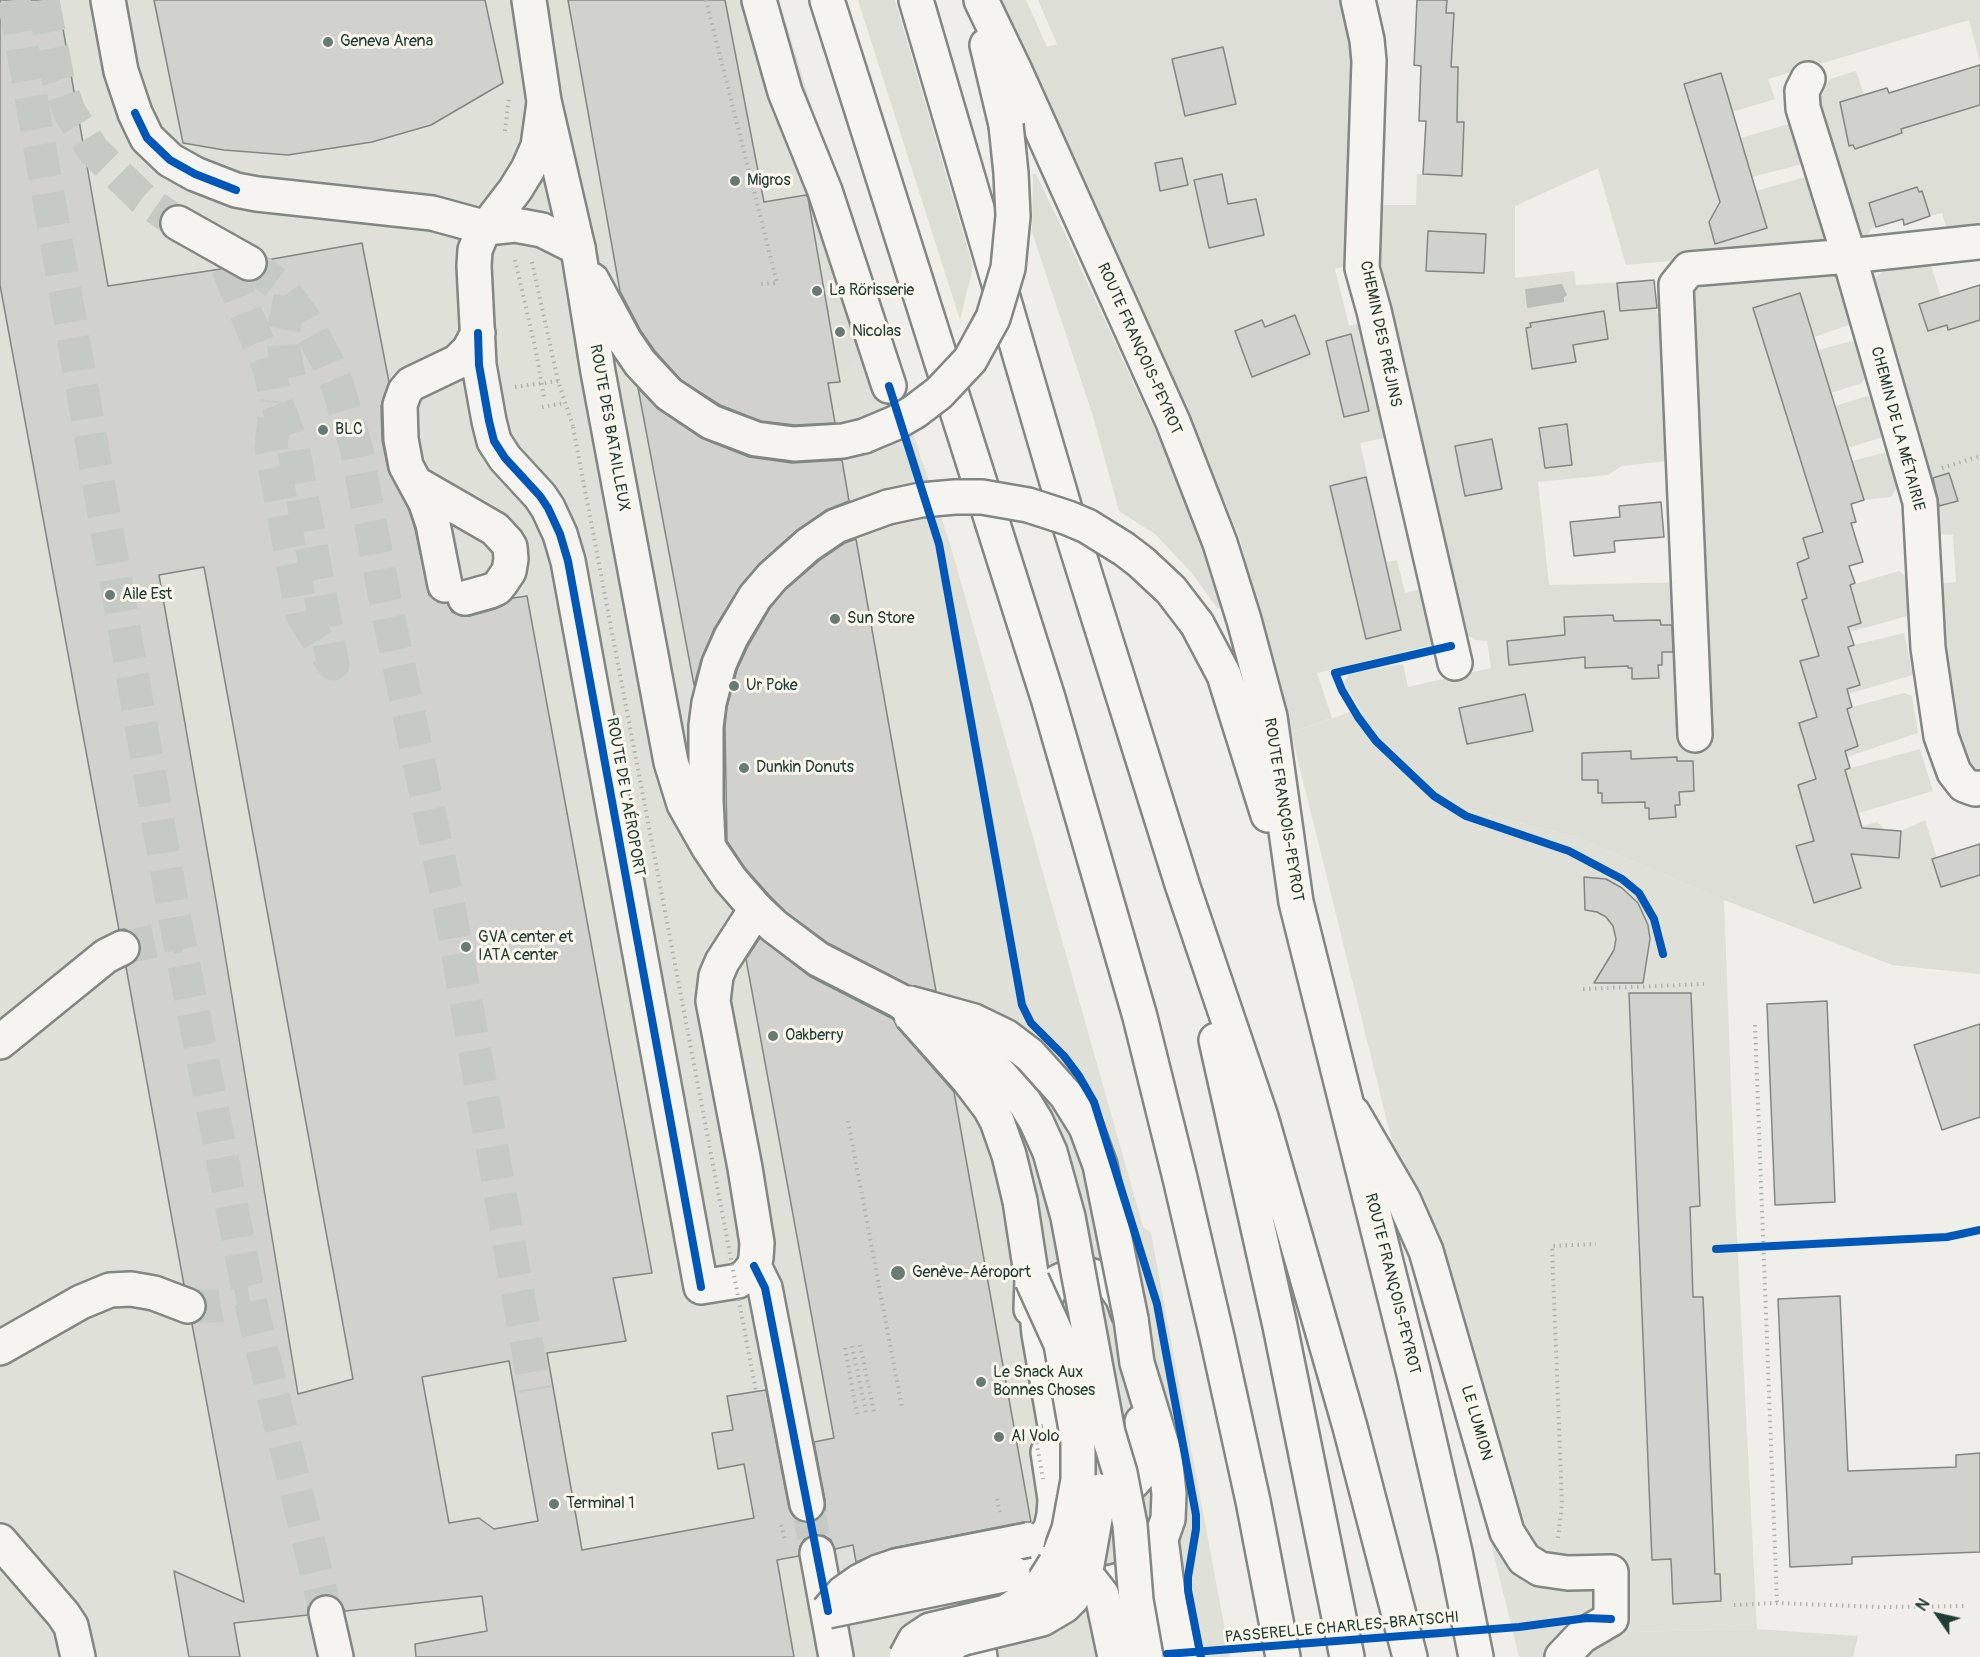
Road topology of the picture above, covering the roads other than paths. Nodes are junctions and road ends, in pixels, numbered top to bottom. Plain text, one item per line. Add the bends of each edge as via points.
1 (108, 0) edge
2 (528, 0) edge
3 (759, 0) edge
4 (827, 0) edge
5 (916, 0) edge
6 (979, 0) edge
7 (1358, 0) edge
8 (1808, 79) dead end
9 (544, 101) junction
10 (178, 223) tunnel mouth
11 (487, 228) junction
12 (1980, 242) edge
13 (578, 248) junction
14 (1849, 255) junction
15 (231, 258) tunnel mouth
16 (478, 333) junction
17 (889, 386) dead end
18 (417, 484) junction
19 (1453, 654) road end
20 (1695, 735) dead end
21 (1980, 788) edge
22 (709, 848) junction
23 (1183, 887) junction
24 (1296, 902) junction
25 (756, 909) junction
26 (122, 948) tunnel mouth
27 (898, 1000) junction
28 (0, 1042) edge
29 (1348, 1104) junction
30 (754, 1266) junction
31 (188, 1306) tunnel mouth
32 (1130, 1316) junction
33 (0, 1348) edge
34 (1137, 1363) junction
35 (1108, 1433) junction
36 (1101, 1486) junction
37 (807, 1504) tunnel mouth
38 (1130, 1525) junction
39 (1161, 1539) junction
40 (0, 1541) edge
41 (1048, 1543) junction
42 (816, 1552) tunnel mouth
43 (1098, 1579) junction
44 (828, 1611) junction
45 (326, 1613) tunnel mouth
46 (974, 1615) junction
47 (1173, 1654) edge
48 (78, 1657) edge
49 (336, 1657) edge
50 (836, 1657) edge
51 (906, 1657) edge
52 (930, 1657) edge
53 (941, 1657) edge
54 (980, 1657) edge
55 (1115, 1657) edge
56 (1124, 1657) edge
57 (1283, 1657) edge
58 (1347, 1657) edge
59 (1410, 1657) edge
60 (1476, 1657) edge
61 (1562, 1657) edge

1 - 11 main road via 121,71 135,113 147,138 170,160 236,190 432,213
2 - 9 main road, ROUTE DES BATAILLEUX
3 - 17 main road via 785,92 825,191
4 - 57 main road via 1048,698 1140,1017 1218,1337
5 - 23 main road via 1069,523
6 - 13 main road, bridge via 1006,125 1013,216 1008,268 993,318 970,360 939,393 914,412 864,436 819,443 768,441 711,422 662,388 640,363 610,315
6 - 24 main road, ROUTE FRANÇOIS-PEYROT via 1016,73 1168,411 1220,543 1270,717
7 - 19 main road, CHEMIN DES PRÉJINS via 1369,61 1362,268
8 - 14 main road, CHEMIN DE LA MÉTAIRIE via 1802,91 1803,108
9 - 11 main road, ROUTE DE L'AÉROPORT via 538,147 515,190
9 - 13 main road, ROUTE DES BATAILLEUX
10 - 15 main road
11 - 13 main road via 515,225 542,230
11 - 16 main road, ROUTE DE L'AÉROPORT via 477,240 474,257
12 - 14 main road
13 - 22 main road, ROUTE DES BATAILLEUX via 671,762 684,804
14 - 20 main road via 1689,269 1676,285
14 - 21 main road, CHEMIN DE LA MÉTAIRIE via 1920,502 1929,648 1941,736 1954,772 1964,785
16 - 18 main road via 466,354 411,384 401,399 406,466
16 - 30 main road, ROUTE DE L'AÉROPORT via 479,365 494,441 548,508 568,561 701,1287 738,1281
18 - 18 main road via 455,591 497,588 509,572 507,542 495,529
22 - 24 main road, bridge via 709,703 730,637 755,597 807,545 836,526 921,500 982,497 1028,505 1097,532 1141,562 1171,590 1197,624 1224,675
22 - 25 main road, ROUTE DES BATAILLEUX
23 - 58 main road via 1285,1349
23 - 59 main road via 1261,1117 1350,1427
24 - 29 main road, ROUTE FRANÇOIS-PEYROT
25 - 27 main road, ROUTE DES BATAILLEUX via 818,959
25 - 30 main road via 722,962 713,1001 757,1243
26 - 28 main road via 106,956
27 - 32 main road, bridge via 974,1021 1005,1036 1030,1055 1066,1095 1086,1127 1100,1166
27 - 35 main road, bridge via 995,1070 1036,1121 1050,1152 1068,1217
27 - 41 main road, bridge via 990,1108 1009,1155 1032,1280 1061,1344 1078,1440 1070,1529
29 - 60 main road, ROUTE FRANÇOIS-PEYROT via 1455,1552
29 - 61 main road, LE LUMION via 1403,1199 1426,1251 1507,1532 1524,1559 1540,1569 1568,1574 1611,1572 1611,1619 1582,1636
30 - 37 main road via 765,1288
31 - 33 main road via 154,1293 110,1290
32 - 34 main road
32 - 34 main road via 1114,1285 1095,1276 1081,1275 1066,1277 1051,1288 1039,1313 1039,1334 1061,1460 1072,1482 1091,1493 1108,1496 1123,1491 1143,1466
34 - 39 main road via 1165,1455 1168,1519
35 - 36 main road
35 - 38 main road, bridge
36 - 38 main road, bridge
36 - 43 main road, bridge
38 - 47 main road, bridge via 1136,1600
39 - 43 main road via 1148,1558 1124,1579
39 - 47 main road
40 - 48 main road via 63,1614 71,1626
41 - 43 main road via 1066,1566
41 - 44 main road, bridge via 1013,1572
41 - 44 main road, bridge via 896,1566 860,1581
41 - 51 main road, bridge via 1043,1582 1032,1594 1006,1612 921,1634
42 - 44 main road
43 - 46 main road
43 - 53 main road, bridge via 1055,1612 1035,1621 964,1638 954,1642
43 - 55 main road, bridge via 1092,1582 1102,1595
43 - 56 main road
44 - 50 main road
45 - 49 main road
46 - 52 main road via 924,1623
46 - 54 main road

